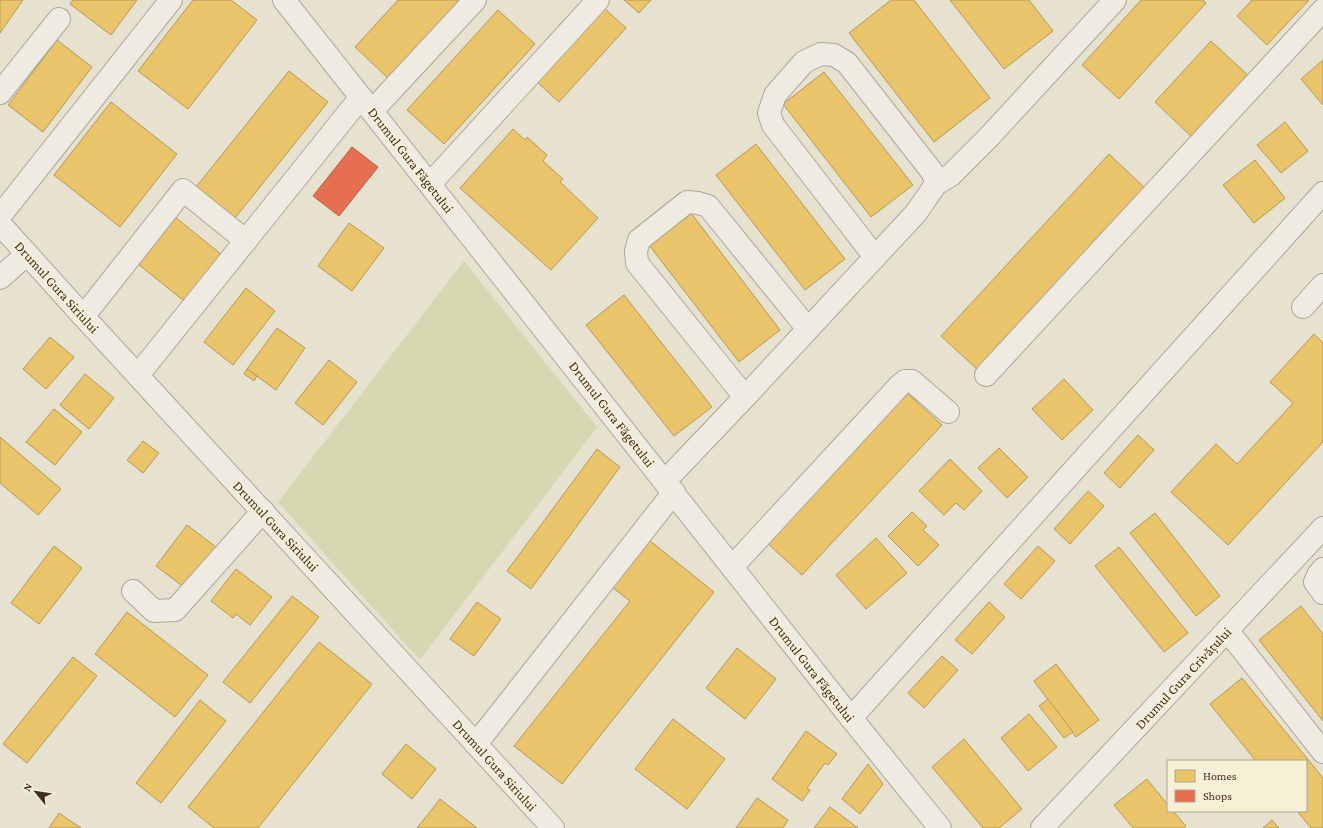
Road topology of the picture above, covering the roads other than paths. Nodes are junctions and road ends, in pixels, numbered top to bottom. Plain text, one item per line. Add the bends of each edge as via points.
1 (171, 0) edge
2 (284, 0) edge
3 (475, 0) edge
4 (598, 0) edge
5 (1114, 0) edge
6 (1323, 10) edge
7 (59, 19) dead end
8 (0, 94) edge
9 (366, 104) junction
10 (430, 184) junction
11 (936, 184) junction
12 (1323, 193) edge
13 (0, 216) edge
14 (0, 224) edge
15 (246, 241) junction
16 (27, 254) junction
17 (875, 257) junction
18 (0, 278) edge
19 (1323, 285) edge
20 (1303, 307) dead end
21 (83, 316) junction
22 (808, 329) junction
23 (138, 375) junction
24 (986, 375) dead end
25 (745, 398) junction
26 (948, 412) dead end
27 (669, 487) junction
28 (263, 511) junction
29 (1323, 528) edge
30 (732, 567) junction
31 (1323, 569) edge
32 (133, 591) dead end
33 (1323, 593) edge
34 (1227, 630) junction
35 (851, 718) junction
36 (476, 744) junction
37 (1323, 752) edge
38 (553, 828) edge
39 (940, 828) edge
40 (1042, 828) edge

1 - 13 street
2 - 9 street, Drumul Gura Făgetului
3 - 9 street
4 - 10 street
5 - 11 street via 988,138 951,175
6 - 24 street
7 - 8 street
9 - 10 street, Drumul Gura Făgetului
9 - 15 street
10 - 27 street, Drumul Gura Făgetului
11 - 17 street via 916,213
11 - 17 street via 933,173 847,63 834,55 821,54 804,62 775,96 769,114 773,124
12 - 35 street
14 - 16 street, Drumul Gura Siriului
15 - 21 street via 183,190
15 - 23 street
16 - 18 street
16 - 21 street, Drumul Gura Siriului
17 - 22 street
19 - 20 street
21 - 23 street, Drumul Gura Siriului
22 - 25 street
22 - 25 street via 708,206 687,202 640,240 636,251 637,263
23 - 28 street, Drumul Gura Siriului
25 - 27 street
26 - 30 street via 912,381 900,384
27 - 30 street, Drumul Gura Făgetului
27 - 36 street
28 - 32 street via 175,610 154,611
28 - 36 street, Drumul Gura Siriului
29 - 34 street, Drumul Gura Crivățului
30 - 35 street, Drumul Gura Făgetului
31 - 33 street via 1316,582
34 - 37 street
34 - 40 street, Drumul Gura Crivățului
35 - 39 street, Drumul Gura Făgetului
36 - 38 street, Drumul Gura Siriului

